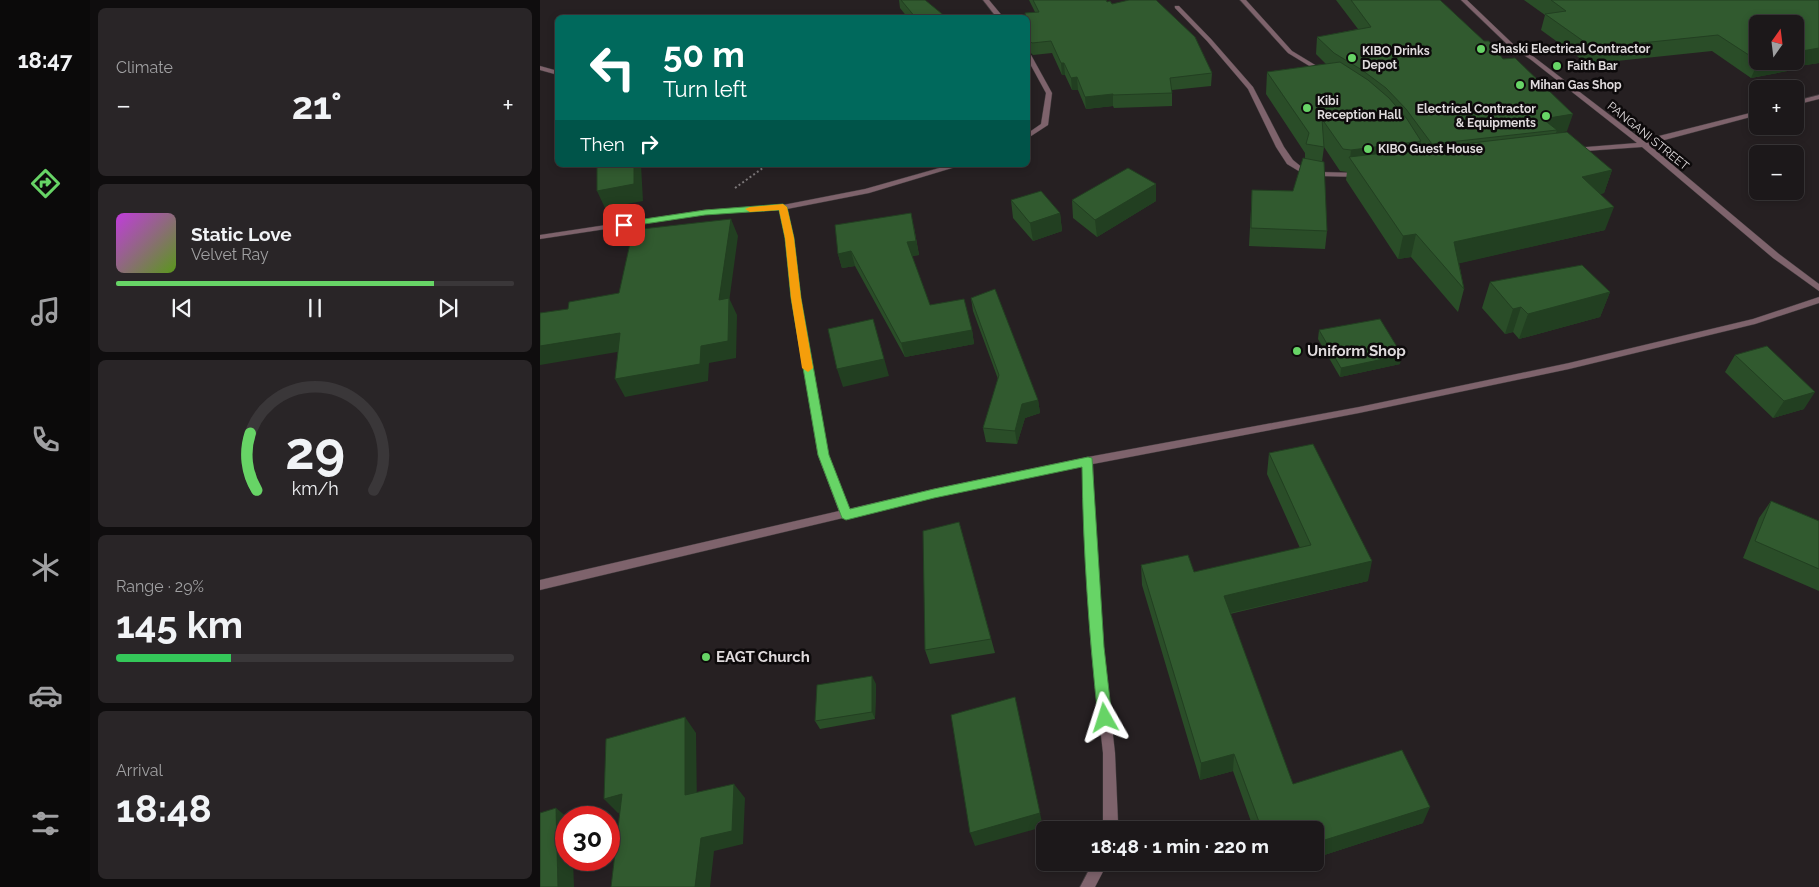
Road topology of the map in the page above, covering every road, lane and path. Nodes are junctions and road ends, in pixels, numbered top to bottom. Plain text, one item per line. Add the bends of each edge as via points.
1 (986, 0) edge
2 (1243, 0) edge
3 (1464, 0) edge
4 (1177, 7) dead end
5 (998, 15) edge
6 (1030, 59) edge
7 (540, 68) edge
8 (555, 72) edge
9 (1330, 76) edge
10 (1819, 97) edge
11 (1804, 101) edge
12 (1749, 115) edge
13 (1030, 135) edge
14 (1644, 145) junction
15 (1564, 151) edge
16 (951, 167) edge
17 (1365, 174) edge
18 (783, 207) junction
19 (540, 237) edge
20 (1819, 288) edge
21 (1819, 300) edge
22 (1088, 461) junction
23 (846, 515) junction
24 (540, 585) edge
25 (1111, 821) edge
26 (1096, 871) edge
27 (1087, 887) edge

1 - 5 street
2 - 9 street via 1290,52
3 - 14 street, PANGANI STREET via 1511,45
4 - 17 street via 1251,88 1290,162 1302,171 1320,174
6 - 13 street via 1048,93 1044,125
7 - 8 street
10 - 11 street
12 - 14 street
14 - 15 street
14 - 20 street, PANGANI STREET
16 - 18 street via 866,191
18 - 19 street via 705,212
18 - 23 street via 823,455
21 - 22 street via 1746,323 1569,366
22 - 23 street
22 - 25 street via 1089,534 1109,753
23 - 24 street
26 - 27 street

